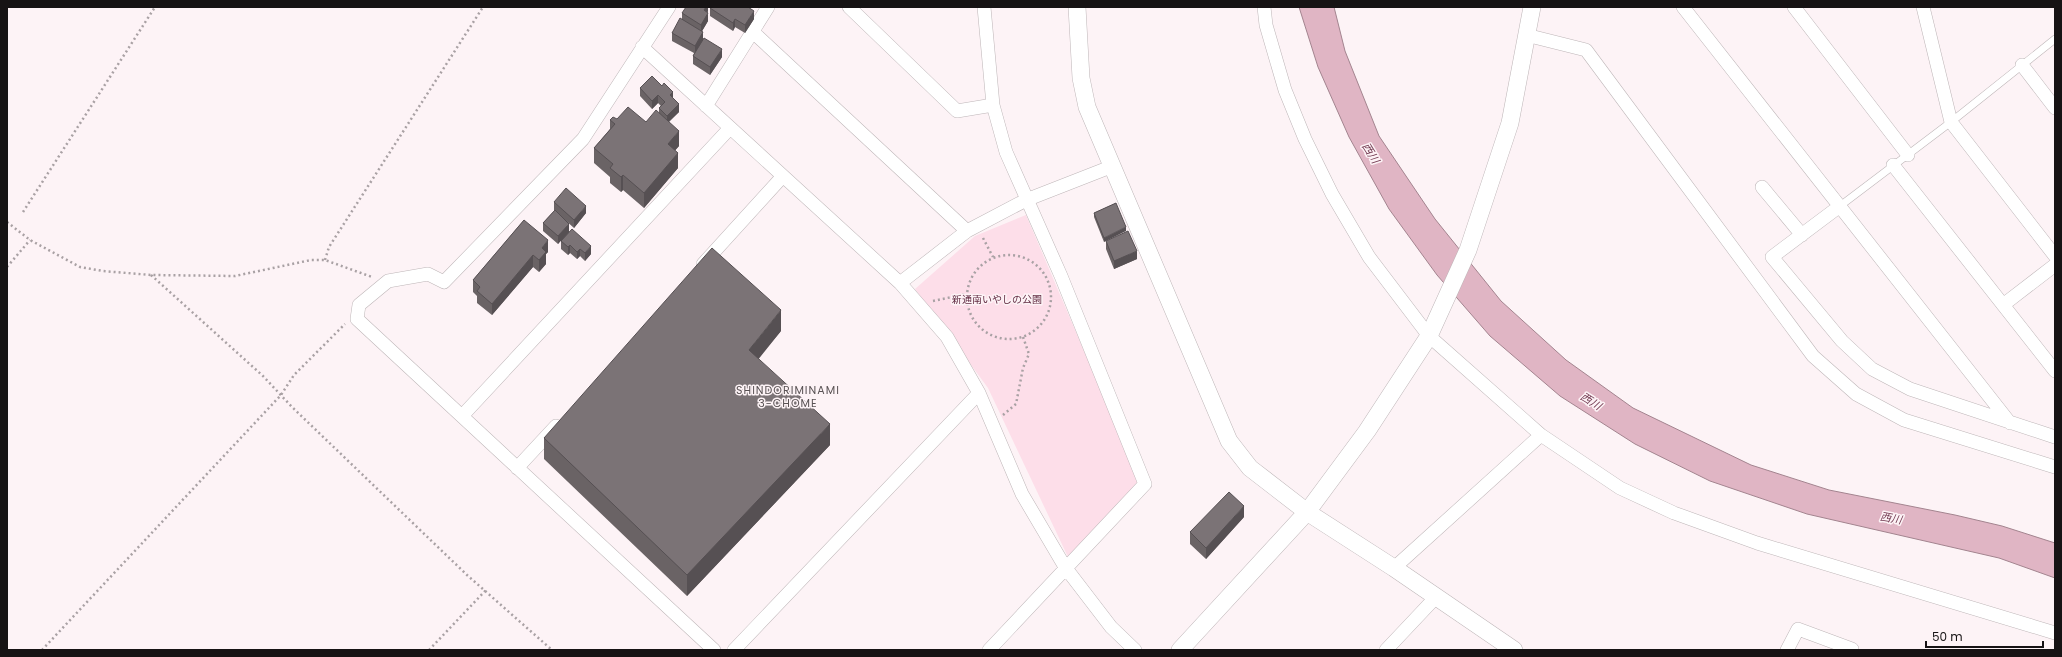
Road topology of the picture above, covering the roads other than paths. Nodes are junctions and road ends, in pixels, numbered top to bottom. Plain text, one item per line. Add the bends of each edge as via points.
1 (670, 7) edge
2 (768, 7) edge
3 (849, 7) edge
4 (984, 7) edge
5 (1077, 7) edge
6 (1264, 7) edge
7 (1532, 7) edge
8 (1683, 7) edge
9 (1794, 7) edge
10 (1923, 7) edge
11 (753, 32) junction
12 (1526, 35) junction
13 (2055, 39) edge
14 (642, 47) junction
15 (2022, 65) junction
16 (993, 105) junction
17 (706, 106) junction
18 (2055, 108) edge
19 (1951, 122) junction
20 (730, 128) junction
21 (1908, 155) junction
22 (1893, 165) junction
23 (1113, 166) junction
24 (783, 176) junction
25 (1762, 187) dead end
26 (1026, 200) junction
27 (1840, 206) junction
28 (967, 231) junction
29 (1802, 235) junction
30 (2055, 256) edge
31 (2055, 265) edge
32 (693, 275) edge
33 (900, 284) junction
34 (2003, 305) junction
35 (1429, 336) junction
36 (2055, 371) edge
37 (979, 393) junction
38 (565, 415) edge
39 (462, 416) junction
40 (2010, 423) junction
41 (1541, 435) junction
42 (2055, 437) edge
43 (2055, 467) edge
44 (517, 468) junction
45 (1307, 512) junction
46 (1066, 567) junction
47 (1394, 568) junction
48 (1436, 597) junction
49 (2055, 633) edge
50 (714, 650) edge
51 (734, 650) edge
52 (989, 650) edge
53 (1135, 650) edge
54 (1180, 650) edge
55 (1386, 650) edge
56 (1514, 650) edge
57 (1787, 650) edge
58 (1852, 650) edge

1 - 14 street
2 - 11 street
3 - 16 street via 958,111
4 - 16 street
5 - 23 street via 1081,78 1087,107
6 - 35 street via 1266,25 1285,90 1332,194 1369,257
7 - 12 street
8 - 27 street
9 - 21 street
10 - 19 street
11 - 17 street
11 - 28 street
12 - 35 street via 1510,123 1468,250
12 - 43 street via 1586,50 1813,356 1856,394 1904,420
13 - 15 lane
14 - 17 street
14 - 39 street via 583,139 444,282 428,274 388,280 359,305 357,319
15 - 18 street
15 - 19 lane
16 - 26 street via 1006,152
17 - 20 street
19 - 21 lane
19 - 30 street
20 - 24 street
20 - 39 street
21 - 22 lane
22 - 27 lane
22 - 34 street
23 - 26 street
23 - 45 street via 1229,441 1250,468
24 - 32 street
24 - 33 street
25 - 29 street
26 - 28 street
26 - 46 street via 1061,276 1145,484
27 - 29 street
27 - 40 street
28 - 33 street
29 - 40 street via 1772,257 1842,341 1872,369 1910,389
31 - 34 street
33 - 37 street via 947,337
34 - 36 street
35 - 41 street
35 - 45 street via 1367,431
37 - 46 street via 1022,494
37 - 51 street
38 - 44 street
39 - 44 street
40 - 42 street
41 - 47 street
41 - 49 street via 1620,488 1674,513 1757,543
44 - 50 street
45 - 47 street
45 - 54 street
46 - 52 street
46 - 53 street via 1111,627
47 - 48 street
48 - 55 street
48 - 56 street
57 - 58 street via 1798,629

